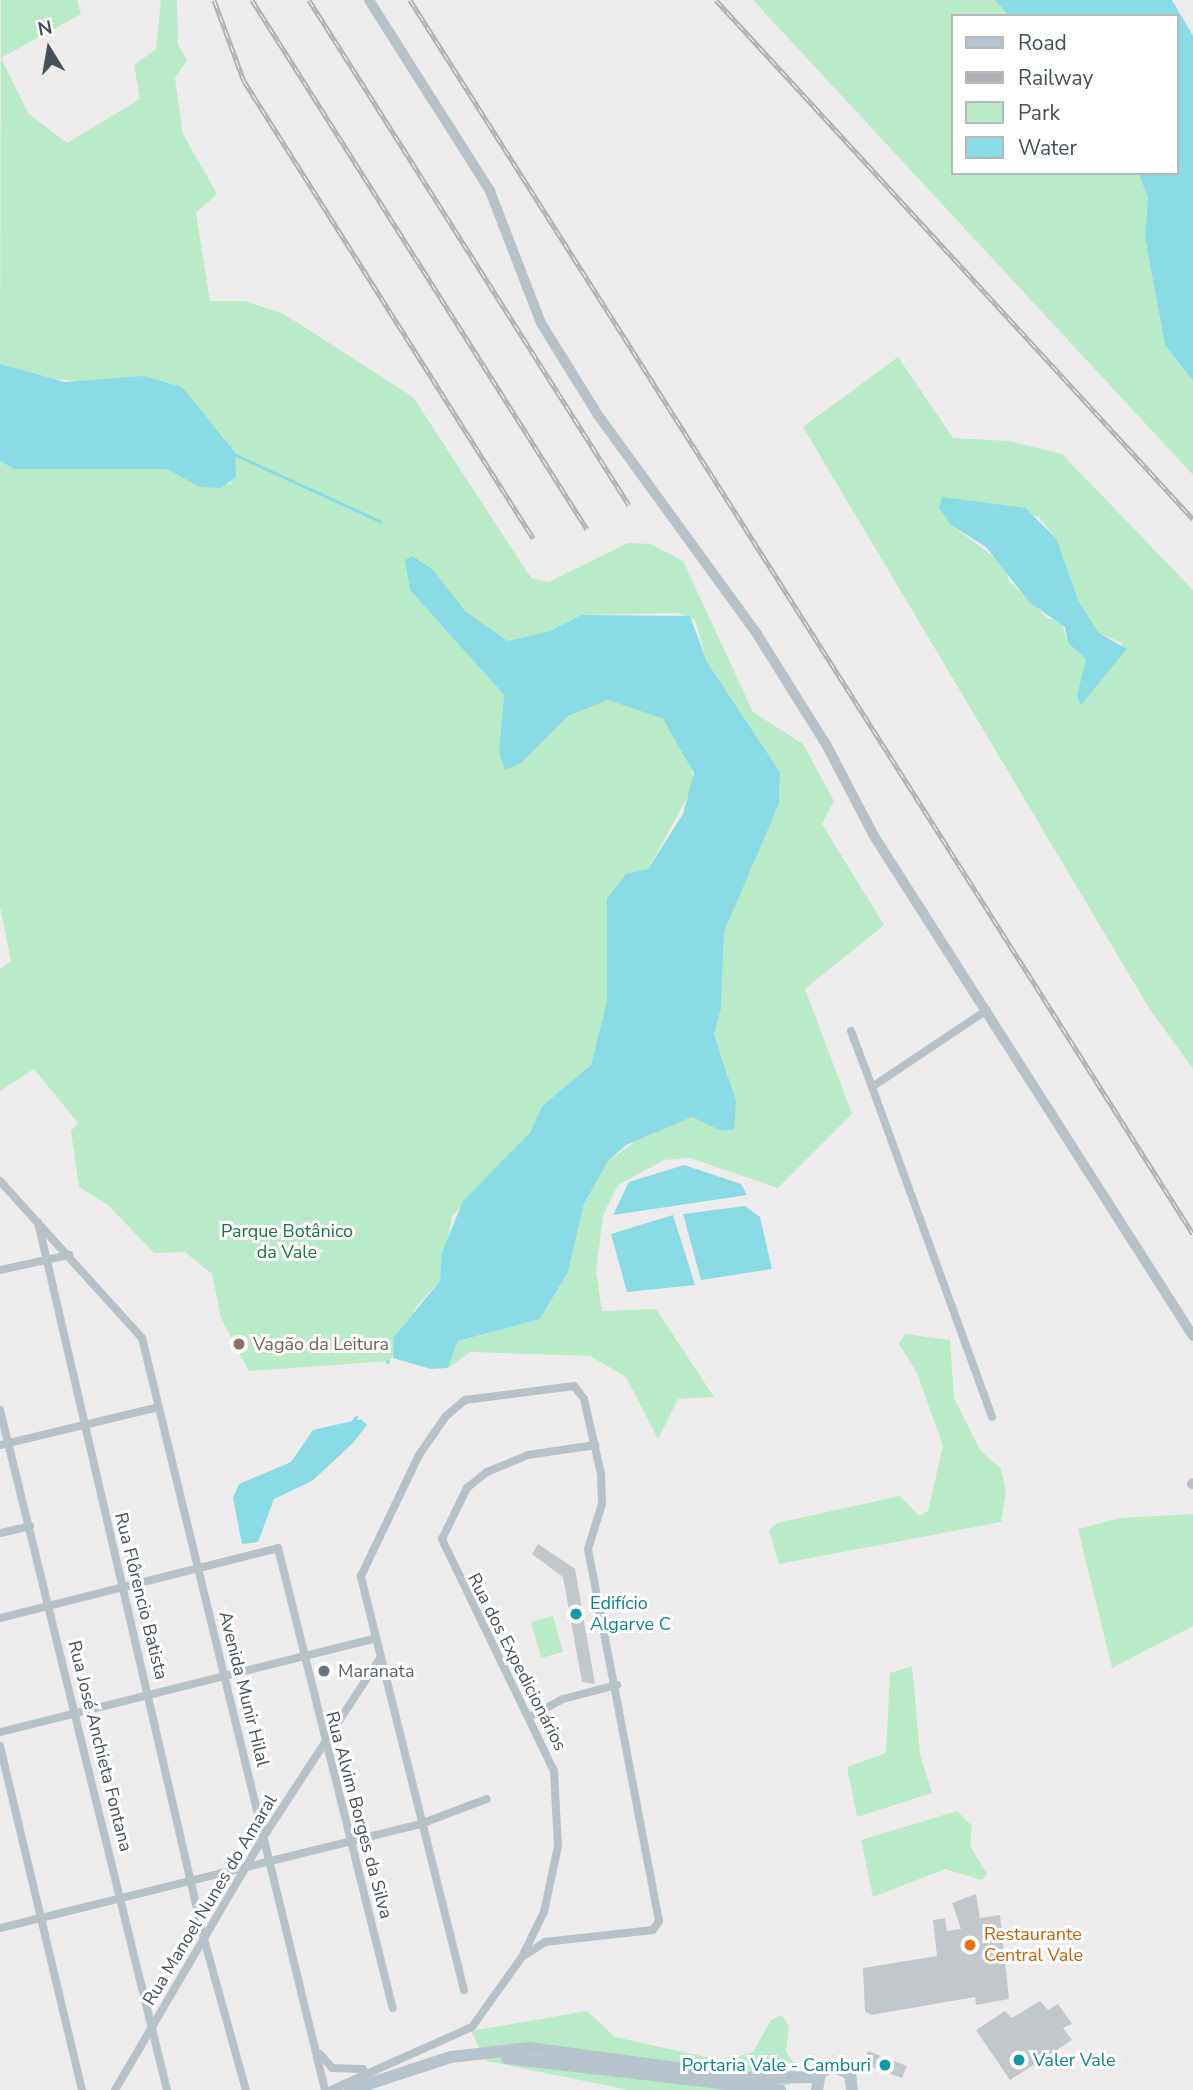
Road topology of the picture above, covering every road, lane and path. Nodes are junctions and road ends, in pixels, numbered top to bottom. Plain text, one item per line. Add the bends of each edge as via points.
1 (369, 0) edge
2 (987, 1010) junction
3 (851, 1031) dead end
4 (872, 1087) junction
5 (0, 1181) edge
6 (37, 1219) junction
7 (69, 1255) junction
8 (45, 1260) junction
9 (0, 1270) edge
10 (1193, 1336) edge
11 (159, 1407) junction
12 (0, 1410) edge
13 (992, 1416) dead end
14 (84, 1425) junction
15 (4, 1444) edge
16 (595, 1445) junction
17 (30, 1526) junction
18 (0, 1533) edge
19 (198, 1569) junction
20 (122, 1588) junction
21 (50, 1606) junction
22 (0, 1618) edge
23 (374, 1639) junction
24 (302, 1658) junction
25 (380, 1658) junction
26 (223, 1678) junction
27 (617, 1685) junction
28 (149, 1696) junction
29 (73, 1715) junction
30 (529, 1717) junction
31 (0, 1732) edge
32 (324, 1744) junction
33 (0, 1746) edge
34 (487, 1799) dead end
35 (423, 1823) junction
36 (264, 1836) junction
37 (349, 1841) junction
38 (270, 1861) junction
39 (249, 1868) junction
40 (193, 1881) junction
41 (121, 1898) junction
42 (42, 1918) junction
43 (0, 1928) edge
44 (204, 1939) junction
45 (523, 1957) junction
46 (464, 1990) dead end
47 (393, 2008) dead end
48 (150, 2031) junction
49 (316, 2046) junction
50 (429, 2065) junction
51 (379, 2067) junction
52 (817, 2084) edge
53 (82, 2090) edge
54 (115, 2090) edge
55 (167, 2090) edge
56 (246, 2090) edge
57 (325, 2090) edge
58 (331, 2090) edge
59 (350, 2090) edge
60 (366, 2090) edge
61 (780, 2090) edge
62 (852, 2090) edge

1 - 2 street via 490,191 541,323 598,415 757,634 828,746 874,836
2 - 4 street
2 - 10 street
3 - 4 street
4 - 13 street
5 - 6 street
6 - 7 street
6 - 8 street, Rua Flôrencio Batista
7 - 8 street
7 - 11 street, Avenida Munir Hilal via 142,1338
8 - 9 street
8 - 14 street, Rua Flôrencio Batista
11 - 14 street
11 - 19 street, Avenida Munir Hilal
12 - 15 street, Rua José Anchieta Fontana
14 - 15 street
14 - 20 street, Rua Flôrencio Batista
15 - 17 street, Rua José Anchieta Fontana
16 - 23 street via 584,1399 574,1386 465,1400 419,1455 364,1564 362,1591
16 - 27 street via 604,1493 588,1549
16 - 30 street, Rua dos Expedicionários via 528,1455 487,1472 467,1488 442,1539 452,1570
17 - 18 street
17 - 21 street, Rua José Anchieta Fontana
19 - 20 street
19 - 24 street, Rua Alvim Borges da Silva via 278,1548
19 - 26 street, Avenida Munir Hilal
20 - 21 street
20 - 28 street, Rua Flôrencio Batista
21 - 22 street
21 - 29 street, Rua José Anchieta Fontana
23 - 24 street
23 - 25 street
24 - 26 street
24 - 32 street, Rua Alvim Borges da Silva
25 - 32 street, Rua Manoel Nunes do Amaral
25 - 35 street
26 - 28 street
26 - 36 street, Avenida Munir Hilal
27 - 30 street via 563,1699
27 - 45 street via 659,1921 653,1930 545,1942
28 - 29 street
28 - 40 street, Rua Flôrencio Batista
29 - 31 street
29 - 41 street, Rua José Anchieta Fontana
30 - 45 street, Rua dos Expedicionários via 554,1771 560,1815 551,1887
32 - 36 street, Rua Manoel Nunes do Amaral
32 - 37 street, Rua Alvim Borges da Silva
33 - 42 street
34 - 35 street
35 - 37 street
35 - 46 street
36 - 38 street, Avenida Munir Hilal
36 - 39 street, Rua Manoel Nunes do Amaral
37 - 38 street
37 - 47 street, Rua Alvim Borges da Silva
38 - 39 street
38 - 49 street, Avenida Munir Hilal
39 - 40 street
39 - 44 street, Rua Manoel Nunes do Amaral
40 - 41 street
40 - 44 street, Rua Flôrencio Batista
41 - 42 street
41 - 48 street, Rua José Anchieta Fontana
42 - 43 street
42 - 53 street
44 - 48 street, Rua Manoel Nunes do Amaral
44 - 56 street, Rua Flôrencio Batista
45 - 51 street, Rua dos Expedicionários via 472,2028
48 - 54 street, Rua Manoel Nunes do Amaral
48 - 55 street, Rua José Anchieta Fontana
49 - 51 street via 332,2068
49 - 57 street, Avenida Munir Hilal
50 - 52 main road via 529,2049
50 - 59 main road
50 - 60 main road
50 - 61 main road via 538,2058
51 - 58 street, Rua dos Expedicionários
52 - 62 main road via 839,2067 850,2074

